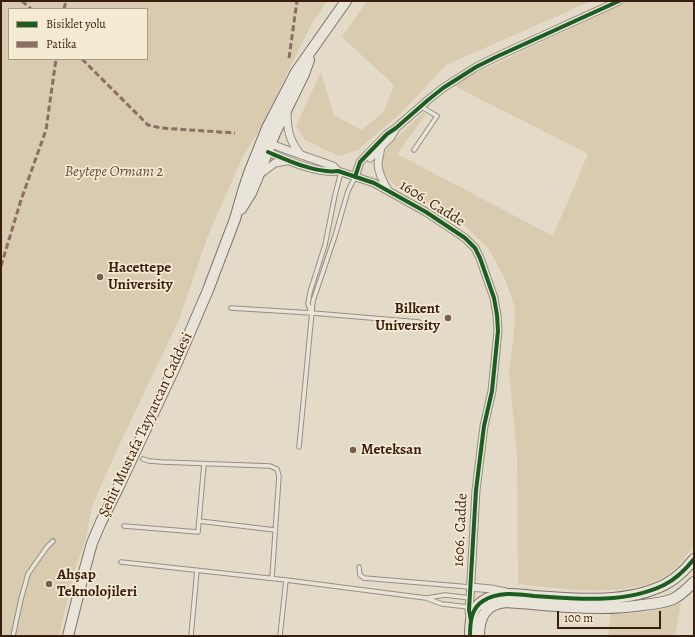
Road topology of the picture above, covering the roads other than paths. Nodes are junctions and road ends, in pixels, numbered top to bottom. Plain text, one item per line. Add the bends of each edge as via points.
1 (346, 1) edge
2 (619, 1) edge
3 (312, 50) junction
4 (420, 106) junction
5 (287, 110) junction
6 (396, 128) junction
7 (265, 146) junction
8 (381, 147) junction
9 (414, 150) dead end
10 (301, 155) junction
11 (288, 160) junction
12 (358, 168) junction
13 (340, 172) junction
14 (259, 174) junction
15 (355, 177) junction
16 (388, 190) junction
17 (235, 219) junction
18 (231, 308) dead end
19 (312, 313) junction
20 (419, 322) dead end
21 (299, 448) dead end
22 (143, 459) dead end
23 (204, 464) junction
24 (199, 521) junction
25 (124, 526) dead end
26 (275, 530) junction
27 (53, 542) dead end
28 (694, 559) edge
29 (121, 562) dead end
30 (359, 567) dead end
31 (197, 570) junction
32 (272, 578) junction
33 (286, 580) junction
34 (694, 582) edge
35 (470, 587) junction
36 (514, 594) junction
37 (426, 598) junction
38 (470, 598) junction
39 (469, 607) junction
40 (470, 621) junction
41 (13, 636) edge
42 (68, 636) edge
43 (191, 636) edge
44 (280, 636) edge
45 (470, 636) edge
46 (479, 636) edge

1 - 3 main road, Şehit Mustafa Tayyarcan Caddesi
2 - 4 street via 476,67
3 - 5 main road, Şehit Mustafa Tayyarcan Caddesi
3 - 7 main road, Şehit Mustafa Tayyarcan Caddesi via 296,72 281,100
4 - 6 street
4 - 9 lane via 437,116
5 - 7 main road, Şehit Mustafa Tayyarcan Caddesi
5 - 10 street via 289,134
6 - 8 street
6 - 12 street via 360,162
7 - 10 street
7 - 11 street
7 - 14 main road, Şehit Mustafa Tayyarcan Caddesi
7 - 17 main road, Şehit Mustafa Tayyarcan Caddesi via 243,191
8 - 12 street
8 - 16 street, 1606. Cadde via 378,168
10 - 13 street via 334,166
11 - 13 street via 305,166
11 - 14 street via 274,163
12 - 15 street
13 - 15 street, 1606. Cadde
13 - 19 lane via 325,245 310,292 308,304
14 - 17 main road, Şehit Mustafa Tayyarcan Caddesi
15 - 16 street, 1606. Cadde
15 - 19 lane via 348,191 317,288
16 - 35 street, 1606. Cadde via 426,212 465,238 475,248 486,273 498,315 492,390 484,426 475,497
17 - 42 main road, Şehit Mustafa Tayyarcan Caddesi via 175,367 96,533 87,558
18 - 19 lane
19 - 20 lane
19 - 21 lane
22 - 23 lane
23 - 24 lane
23 - 26 lane via 270,466 277,469 279,476
24 - 25 lane via 198,532
24 - 26 lane
26 - 32 lane
27 - 41 lane via 28,574
28 - 36 main road via 665,585 639,594 580,600
29 - 31 lane
30 - 35 lane via 360,575 364,578
31 - 32 lane
31 - 43 lane
32 - 33 lane
33 - 37 lane
33 - 44 lane
34 - 46 main road via 675,598 632,607 588,608 498,603 485,611 481,619
35 - 36 street
35 - 38 street, 1606. Cadde
36 - 40 main road via 482,601 476,607
37 - 38 lane via 445,595
37 - 39 lane via 442,604
38 - 39 street, 1606. Cadde
39 - 40 street, 1606. Cadde
40 - 45 main road

